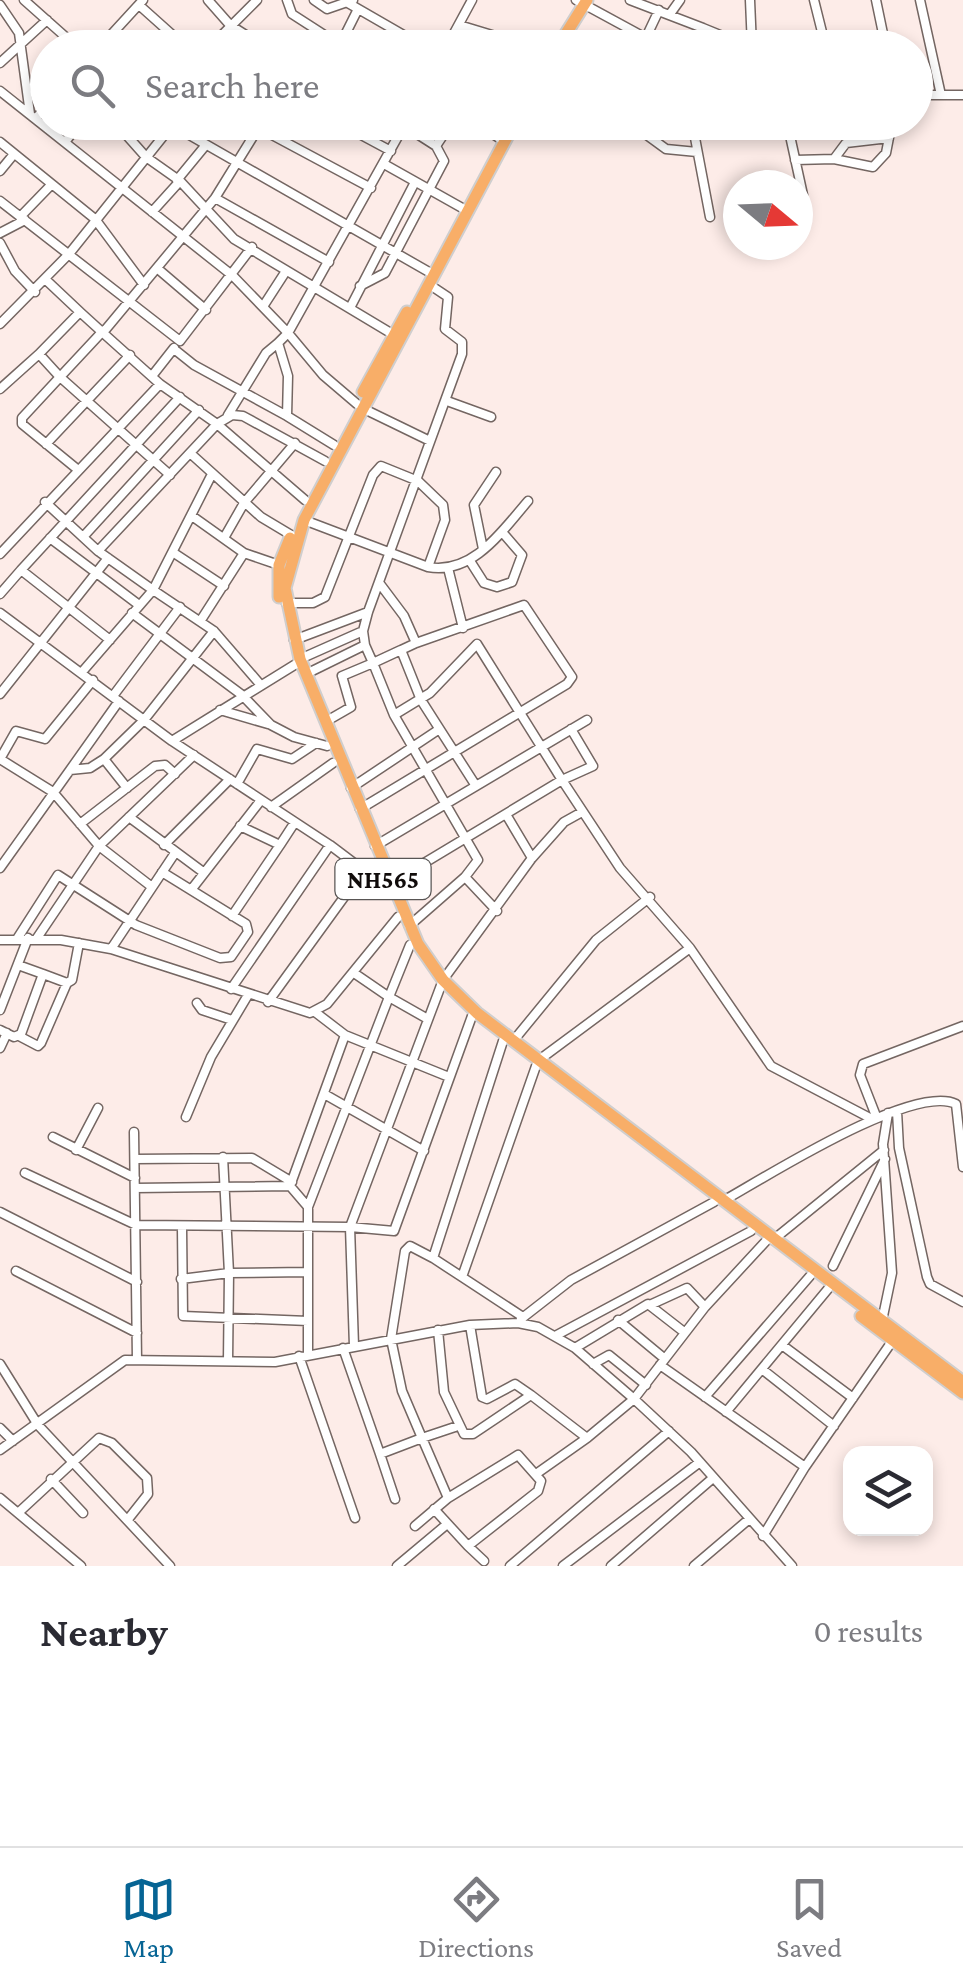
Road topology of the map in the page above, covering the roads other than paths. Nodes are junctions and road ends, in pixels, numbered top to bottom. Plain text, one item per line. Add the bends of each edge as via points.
1 (24, 0) edge
2 (208, 0) edge
3 (257, 0) edge
4 (279, 0) edge
5 (314, 0) edge
6 (630, 0) edge
7 (680, 0) edge
8 (750, 0) edge
9 (814, 0) edge
10 (876, 0) edge
11 (920, 0) edge
12 (468, 1) edge
13 (140, 2) edge
14 (351, 2) edge
15 (582, 2) edge
16 (642, 2) edge
17 (288, 4) edge
18 (0, 5) edge
19 (659, 10) junction
20 (357, 11) junction
21 (670, 14) junction
22 (47, 20) junction
23 (230, 24) junction
24 (459, 24) junction
25 (703, 28) joint
26 (36, 30) edge
27 (58, 30) edge
28 (114, 30) edge
29 (169, 30) edge
30 (225, 30) edge
31 (239, 30) edge
32 (320, 30) edge
33 (349, 30) edge
34 (392, 30) edge
35 (456, 30) edge
36 (476, 30) edge
37 (567, 30) edge
38 (624, 30) edge
39 (650, 30) edge
40 (708, 30) edge
41 (751, 30) edge
42 (822, 30) edge
43 (882, 30) edge
44 (927, 30) edge
45 (30, 36) edge
46 (21, 44) junction
47 (933, 59) edge
48 (0, 62) edge
49 (0, 91) edge
50 (933, 95) edge
51 (941, 95) junction
52 (963, 95) edge
53 (30, 98) edge
54 (30, 114) edge
55 (63, 140) edge
56 (129, 140) edge
57 (160, 140) edge
58 (194, 140) edge
59 (252, 140) edge
60 (286, 140) edge
61 (371, 140) edge
62 (396, 140) edge
63 (426, 140) edge
64 (440, 140) edge
65 (502, 140) edge
66 (654, 140) edge
67 (695, 140) edge
68 (791, 140) edge
69 (868, 140) edge
70 (889, 140) edge
71 (0, 142) edge
72 (65, 142) joint
73 (505, 142) joint
74 (848, 142) joint
75 (205, 146) junction
76 (436, 146) junction
77 (391, 151) junction
78 (697, 152) junction
79 (14, 154) junction
80 (146, 157) junction
81 (834, 159) junction
82 (795, 160) junction
83 (384, 164) junction
84 (237, 166) junction
85 (492, 166) junction
86 (797, 170) edge
87 (0, 171) edge
88 (179, 180) junction
89 (415, 182) junction
90 (52, 185) junction
91 (121, 188) junction
92 (371, 188) junction
93 (430, 190) junction
94 (216, 198) junction
95 (0, 201) edge
96 (208, 208) junction
97 (464, 209) junction
98 (152, 212) junction
99 (710, 217) dead end
100 (22, 219) junction
101 (95, 219) junction
102 (347, 227) junction
103 (0, 233) edge
104 (184, 238) junction
105 (0, 243) edge
106 (380, 245) junction
107 (252, 248) junction
108 (69, 254) junction
109 (398, 255) junction
110 (329, 262) junction
111 (158, 269) junction
112 (286, 271) junction
113 (234, 276) junction
114 (429, 278) junction
115 (46, 279) junction
116 (144, 285) junction
117 (317, 286) junction
118 (360, 286) junction
119 (34, 292) junction
120 (130, 300) junction
121 (264, 304) junction
122 (350, 308) junction
123 (206, 310) junction
124 (80, 312) junction
125 (0, 324) edge
126 (102, 332) junction
127 (288, 332) junction
128 (394, 335) junction
129 (278, 343) junction
130 (177, 345) junction
131 (39, 354) junction
132 (130, 355) junction
133 (152, 376) junction
134 (60, 377) junction
135 (2, 382) edge
136 (160, 384) junction
137 (242, 390) junction
138 (180, 397) junction
139 (447, 401) junction
140 (86, 402) junction
141 (360, 406) junction
142 (198, 410) junction
143 (287, 416) junction
144 (491, 417) dead end
145 (221, 422) junction
146 (116, 428) junction
147 (430, 441) junction
148 (46, 444) junction
149 (295, 444) junction
150 (334, 445) junction
151 (136, 446) junction
152 (190, 453) junction
153 (154, 461) junction
154 (325, 462) junction
155 (77, 469) junction
156 (274, 472) junction
157 (496, 472) dead end
158 (212, 474) junction
159 (170, 475) junction
160 (418, 481) junction
161 (305, 500) junction
162 (528, 501) dead end
163 (45, 502) junction
164 (244, 503) junction
165 (192, 516) junction
166 (304, 520) junction
167 (66, 521) junction
168 (502, 532) junction
169 (291, 534) junction
170 (84, 536) junction
171 (50, 538) junction
172 (224, 538) junction
173 (352, 538) junction
174 (484, 549) junction
175 (98, 551) junction
176 (244, 552) junction
177 (174, 553) junction
178 (0, 554) edge
179 (390, 554) junction
180 (108, 558) junction
181 (470, 561) junction
182 (279, 565) junction
183 (428, 567) junction
184 (448, 568) junction
185 (21, 570) junction
186 (96, 572) junction
187 (380, 584) junction
188 (224, 586) junction
189 (152, 590) junction
190 (0, 594) edge
191 (286, 602) junction
192 (139, 605) junction
193 (180, 607) junction
194 (70, 609) junction
195 (368, 612) junction
196 (132, 613) junction
197 (2, 618) edge
198 (201, 620) junction
199 (465, 627) junction
200 (214, 631) junction
201 (362, 631) junction
202 (161, 636) junction
203 (110, 640) junction
204 (294, 640) junction
205 (40, 642) junction
206 (416, 643) junction
207 (365, 644) junction
208 (477, 644) junction
209 (401, 650) junction
210 (191, 659) junction
211 (336, 661) junction
212 (298, 662) junction
213 (373, 663) junction
214 (82, 672) junction
215 (306, 674) junction
216 (342, 676) junction
217 (93, 680) junction
218 (259, 683) junction
219 (0, 694) edge
220 (242, 695) junction
221 (116, 698) junction
222 (422, 700) junction
223 (220, 710) junction
224 (520, 710) junction
225 (394, 715) junction
226 (144, 720) junction
227 (587, 720) dead end
228 (326, 722) junction
229 (270, 724) junction
230 (571, 729) junction
231 (438, 730) junction
232 (172, 740) junction
233 (322, 744) junction
234 (542, 747) junction
235 (412, 748) junction
236 (453, 751) junction
237 (194, 756) junction
238 (104, 759) junction
239 (334, 763) junction
240 (426, 768) junction
241 (70, 770) junction
242 (175, 774) junction
243 (562, 780) junction
244 (234, 781) junction
245 (476, 786) junction
246 (127, 788) junction
247 (351, 788) junction
248 (53, 792) junction
249 (261, 800) junction
250 (446, 804) junction
251 (271, 807) junction
252 (360, 809) junction
253 (582, 812) junction
254 (507, 816) junction
255 (129, 817) junction
256 (295, 822) junction
257 (80, 824) junction
258 (240, 826) junction
259 (467, 840) junction
260 (164, 845) junction
261 (280, 845) junction
262 (330, 845) junction
263 (99, 846) junction
264 (375, 846) junction
265 (175, 854) junction
266 (532, 858) junction
267 (0, 868) edge
268 (363, 871) junction
269 (162, 872) junction
270 (203, 872) junction
271 (465, 878) junction
272 (73, 883) junction
273 (388, 886) junction
274 (152, 887) junction
275 (192, 890) junction
276 (650, 897) junction
277 (498, 911) junction
278 (232, 916) junction
279 (129, 921) junction
280 (404, 922) junction
281 (33, 938) junction
282 (16, 939) junction
283 (0, 940) edge
284 (79, 943) junction
285 (410, 946) junction
286 (690, 948) junction
287 (111, 949) junction
288 (18, 965) junction
289 (354, 972) junction
290 (43, 974) junction
291 (67, 983) junction
292 (442, 984) junction
293 (231, 989) junction
294 (248, 995) junction
295 (390, 997) junction
296 (268, 1002) junction
297 (197, 1003) dead end
298 (0, 1010) edge
299 (315, 1012) junction
300 (472, 1016) junction
301 (426, 1018) junction
302 (232, 1020) junction
303 (963, 1026) edge
304 (3, 1032) edge
305 (345, 1035) junction
306 (19, 1036) junction
307 (508, 1041) junction
308 (371, 1045) junction
309 (0, 1048) edge
310 (409, 1062) junction
311 (538, 1063) junction
312 (449, 1077) junction
313 (326, 1094) junction
314 (98, 1108) dead end
315 (348, 1108) junction
316 (893, 1112) junction
317 (960, 1112) edge
318 (186, 1117) dead end
319 (874, 1117) junction
320 (385, 1128) junction
321 (134, 1132) dead end
322 (52, 1137) dead end
323 (961, 1146) edge
324 (76, 1150) junction
325 (424, 1151) junction
326 (884, 1154) junction
327 (223, 1157) junction
328 (135, 1160) junction
329 (963, 1166) edge
330 (25, 1173) dead end
331 (135, 1178) junction
332 (291, 1184) junction
333 (224, 1187) junction
334 (136, 1188) junction
335 (718, 1202) junction
336 (308, 1207) junction
337 (0, 1212) edge
338 (225, 1224) junction
339 (305, 1224) junction
340 (136, 1225) junction
341 (350, 1227) junction
342 (182, 1228) junction
343 (750, 1230) junction
344 (394, 1231) junction
345 (769, 1241) junction
346 (410, 1246) junction
347 (433, 1258) junction
348 (834, 1266) dead end
349 (16, 1271) dead end
350 (304, 1272) junction
351 (229, 1273) junction
352 (810, 1276) junction
353 (462, 1278) junction
354 (180, 1279) junction
355 (137, 1282) junction
356 (828, 1290) junction
357 (963, 1302) edge
358 (652, 1304) junction
359 (705, 1307) junction
360 (229, 1320) junction
361 (520, 1320) junction
362 (618, 1320) junction
363 (308, 1321) junction
364 (882, 1322) junction
365 (470, 1326) junction
366 (438, 1330) junction
367 (684, 1332) junction
368 (137, 1333) junction
369 (555, 1336) junction
370 (391, 1339) junction
371 (893, 1340) junction
372 (782, 1345) junction
373 (354, 1346) junction
374 (343, 1348) junction
375 (574, 1348) junction
376 (303, 1355) junction
377 (138, 1360) junction
378 (228, 1362) junction
379 (662, 1362) junction
380 (0, 1364) edge
381 (593, 1364) junction
382 (762, 1370) junction
383 (963, 1382) edge
384 (646, 1384) junction
385 (963, 1394) edge
386 (531, 1395) junction
387 (705, 1397) junction
388 (853, 1398) junction
389 (634, 1399) junction
390 (726, 1412) junction
391 (38, 1425) junction
392 (458, 1426) junction
393 (834, 1426) junction
394 (0, 1428) edge
395 (669, 1432) junction
396 (422, 1438) junction
397 (587, 1438) junction
398 (13, 1442) junction
399 (0, 1450) edge
400 (380, 1454) junction
401 (71, 1460) junction
402 (700, 1462) junction
403 (805, 1468) junction
404 (536, 1474) junction
405 (713, 1478) junction
406 (51, 1479) junction
407 (0, 1498) edge
408 (448, 1498) junction
409 (395, 1499) dead end
410 (434, 1509) junction
411 (18, 1513) junction
412 (84, 1513) dead end
413 (129, 1518) junction
414 (355, 1518) dead end
415 (748, 1520) junction
416 (446, 1525) junction
417 (415, 1526) dead end
418 (763, 1536) junction
419 (468, 1546) junction
420 (485, 1564) edge
421 (81, 1566) edge
422 (170, 1566) edge
423 (397, 1566) edge
424 (510, 1566) edge
425 (563, 1566) edge
426 (611, 1566) edge
427 (694, 1566) edge
428 (792, 1566) edge

1 - 22 street
2 - 23 street
3 - 23 street
4 - 17 street
5 - 14 street via 327,8
6 - 16 street
7 - 21 street
8 - 41 street
9 - 42 street
10 - 43 street
11 - 44 street
12 - 24 street
13 - 28 street
13 - 29 street
14 - 20 street
15 - 37 highway
15 - 38 street
16 - 19 street
17 - 32 street
18 - 46 street
19 - 21 street
19 - 39 street
20 - 33 street
20 - 34 street
21 - 25 street
22 - 26 street
22 - 27 street
23 - 30 street
23 - 31 street
24 - 35 street
24 - 36 street
25 - 40 street
45 - 46 street
46 - 48 street
46 - 53 street
47 - 51 street
49 - 54 street
50 - 51 street
51 - 52 street
55 - 72 street
56 - 80 street
57 - 80 street
58 - 75 street
59 - 84 street
60 - 92 street
61 - 77 street
62 - 77 street
63 - 76 street
64 - 76 street
65 - 73 street
66 - 78 street via 666,149
67 - 78 street
68 - 82 street
69 - 74 street
70 - 81 street via 873,167
71 - 79 street
72 - 91 street
73 - 85 highway, NH565
74 - 81 street
75 - 84 street
75 - 88 street
76 - 93 street via 444,162
77 - 83 street
78 - 99 street
79 - 87 street
79 - 90 street
80 - 88 street
80 - 91 street
81 - 82 street
82 - 86 street
83 - 89 street
83 - 92 street
84 - 94 street
84 - 102 street
85 - 97 highway, NH565
85 - 114 highway, NH565
88 - 96 street
88 - 98 street
89 - 93 street
89 - 106 street
90 - 100 street
90 - 101 street
91 - 98 street
91 - 101 street
92 - 102 street
93 - 97 street
93 - 109 street
94 - 96 street
94 - 110 street
95 - 100 street
96 - 104 street
96 - 107 street via 234,239
97 - 114 highway, NH565
98 - 104 street
100 - 103 street
100 - 108 street
101 - 108 street
101 - 116 street
102 - 106 street
102 - 110 street
104 - 111 street
104 - 113 street
105 - 119 street
106 - 109 street
106 - 118 street
107 - 112 street
107 - 113 street
108 - 115 street
108 - 120 street
109 - 114 street
109 - 118 street via 378,279
110 - 117 street
111 - 116 street
111 - 123 street
112 - 117 street
112 - 121 street
113 - 121 street
113 - 123 street
114 - 128 highway, NH565
114 - 139 street via 448,297 444,330 464,346
114 - 141 highway, NH565
115 - 119 street
115 - 124 street
116 - 120 street
117 - 122 street
117 - 127 street
118 - 122 street
119 - 125 street
120 - 126 street
120 - 130 street
121 - 127 street
122 - 128 street
123 - 130 street
124 - 126 street
124 - 131 street
126 - 132 street
126 - 134 street
127 - 129 street
127 - 141 street
128 - 141 highway, NH565
129 - 137 street
129 - 143 street via 287,369
130 - 133 street
130 - 137 street via 194,366
131 - 134 street
131 - 135 street
132 - 133 street
132 - 140 street
133 - 136 street
134 - 140 street
134 - 148 street via 22,418
136 - 138 street
136 - 146 street
137 - 143 street
137 - 145 street
138 - 142 street
138 - 151 street
139 - 144 street
139 - 147 street
140 - 146 street
140 - 148 street
141 - 147 street
141 - 150 highway, NH565
141 - 166 highway, NH565
142 - 145 street
142 - 153 street
143 - 150 street
145 - 149 street via 243,416
145 - 152 street
145 - 156 street
146 - 151 street
146 - 155 street
147 - 160 street
148 - 155 street
149 - 154 street
149 - 156 street
150 - 154 highway, NH565
151 - 153 street
151 - 167 street
152 - 158 street
152 - 159 street
153 - 159 street
153 - 170 street
154 - 161 highway, NH565
155 - 163 street
156 - 161 street
156 - 164 street
157 - 174 street via 473,509
158 - 164 street
158 - 165 street
159 - 175 street
160 - 173 street via 378,468
160 - 179 street
160 - 183 street via 446,512
161 - 169 highway, NH565
162 - 168 street
163 - 167 street
163 - 178 street
164 - 169 street
164 - 172 street
165 - 172 street
165 - 177 street
166 - 173 street
166 - 191 highway, NH565 via 288,568
167 - 170 street
167 - 171 street
168 - 174 street
168 - 181 street via 522,554 512,582 484,583
169 - 182 highway, NH565
170 - 175 street
171 - 185 street
171 - 186 street
172 - 176 street
173 - 179 street
173 - 191 street via 325,597
174 - 181 street
175 - 180 street
176 - 182 street
176 - 188 street
177 - 188 street
177 - 189 street
179 - 183 street
179 - 187 street
180 - 186 street
180 - 189 street
181 - 184 street
182 - 212 highway, NH565 via 280,603
183 - 184 street
184 - 199 street
185 - 190 street
185 - 194 street
186 - 192 street
186 - 194 street
187 - 195 street
187 - 206 street
188 - 198 street
189 - 192 street
189 - 193 street
191 - 204 highway, NH565
192 - 196 street
193 - 198 street
193 - 202 street
194 - 203 street
194 - 205 street
195 - 201 street
195 - 204 street
196 - 202 street
196 - 203 street
197 - 205 street
198 - 200 street
199 - 206 street
199 - 208 street
199 - 224 street via 527,606 572,672 568,684
200 - 210 street
200 - 218 street
201 - 207 street
201 - 212 street
202 - 210 street
202 - 221 street
203 - 214 street
204 - 212 highway, NH565
205 - 214 street
205 - 219 street
206 - 209 street
207 - 211 street
207 - 213 street
208 - 222 street
208 - 224 street
209 - 213 street
209 - 222 street
210 - 220 street
210 - 226 street
211 - 215 street
211 - 216 street
212 - 215 highway, NH565
212 - 218 street
212 - 233 highway, NH565
213 - 216 street
213 - 225 street
214 - 217 street
215 - 228 highway, NH565
216 - 228 street via 352,708
217 - 221 street
217 - 248 street via 45,738 16,731 0,758
218 - 220 street
220 - 223 street
220 - 229 street
221 - 226 street
221 - 241 street
222 - 225 street
222 - 231 street
223 - 229 street
223 - 232 street
224 - 234 street
224 - 236 street
225 - 235 street
226 - 232 street
226 - 238 street
227 - 230 street
228 - 247 highway, NH565
229 - 233 street
230 - 234 street
230 - 243 street via 593,766
231 - 235 street
231 - 236 street
232 - 237 street
233 - 239 highway, NH565
233 - 244 street via 292,759 257,750
234 - 243 street
234 - 245 street
235 - 240 street
235 - 247 street
236 - 240 street
236 - 245 street
237 - 242 street
237 - 244 street
238 - 241 street
238 - 246 street
239 - 251 street
239 - 273 highway, NH565
240 - 250 street
240 - 252 street
241 - 248 street
242 - 246 street via 160,764
242 - 255 street
243 - 253 street
243 - 254 street
244 - 249 street
244 - 260 street
245 - 250 street
246 - 257 street
247 - 252 highway, NH565
248 - 257 street
248 - 267 street
249 - 251 street
249 - 258 street
250 - 259 street
250 - 264 street
251 - 256 street
252 - 264 highway, NH565
253 - 266 street
253 - 276 street via 620,868
254 - 259 street
254 - 266 street
255 - 260 street
255 - 263 street
256 - 261 street
256 - 262 street
257 - 263 street
258 - 261 street
258 - 270 street
259 - 271 street via 478,864
259 - 273 street
260 - 265 street
261 - 278 street
262 - 268 street
262 - 293 street
263 - 272 street
263 - 274 street
264 - 273 highway, NH565
265 - 269 street
265 - 270 street
266 - 277 street
268 - 273 street
268 - 296 street
269 - 274 street
269 - 275 street
270 - 275 street
271 - 277 street
271 - 280 street
272 - 279 street
272 - 281 street
272 - 282 street via 56,876
273 - 280 highway, NH565
274 - 279 street
275 - 278 street
276 - 286 street
276 - 307 street via 596,940
277 - 292 street
278 - 279 street via 248,930 224,958
279 - 287 street
280 - 285 highway, NH565
280 - 289 street
280 - 292 highway, NH565
281 - 282 street
281 - 284 street
281 - 288 street
282 - 283 street
284 - 287 street
284 - 291 street via 75,976
285 - 292 highway, NH565
285 - 295 street
286 - 311 street
286 - 319 street via 771,1066
287 - 293 street
288 - 290 street
288 - 298 street
289 - 295 street
289 - 299 street
290 - 291 street
290 - 306 street
291 - 306 street via 42,1042
292 - 300 highway, NH565
292 - 301 street
292 - 307 highway, NH565
293 - 294 street
294 - 296 street
294 - 302 street
295 - 301 street
295 - 308 street
296 - 299 street
297 - 302 street
299 - 305 street
300 - 307 highway, NH565
300 - 312 street
301 - 310 street
302 - 318 street
303 - 319 street via 863,1064
304 - 306 street
304 - 309 street
305 - 308 street
305 - 313 street
307 - 311 highway, NH565
307 - 347 street
308 - 310 street
308 - 315 street
310 - 312 street
310 - 320 street
311 - 335 highway, NH565
311 - 353 street
312 - 325 street
313 - 315 street
313 - 332 street
314 - 324 street
315 - 320 street
315 - 336 street
316 - 317 street via 948,1101
316 - 319 street
316 - 326 street
316 - 357 street via 927,1278
317 - 323 street
319 - 335 street
320 - 325 street
320 - 341 street
321 - 328 street
322 - 324 street
323 - 329 street
324 - 331 street
325 - 344 street
326 - 345 street
326 - 348 street
326 - 364 street via 892,1273
327 - 328 street
327 - 332 street via 252,1158
327 - 333 street
328 - 331 street
330 - 340 street
331 - 334 street
332 - 333 street
332 - 336 street
333 - 334 street
333 - 338 street
334 - 340 street
335 - 343 highway, NH565
335 - 345 highway, NH565
335 - 361 street via 571,1280
336 - 339 street
337 - 355 street
338 - 339 street
338 - 342 street
338 - 351 street
339 - 341 street
339 - 350 street
340 - 342 street
340 - 355 street
341 - 344 street
341 - 373 street
342 - 354 street
343 - 345 highway, NH565
343 - 369 street
344 - 346 street
345 - 352 highway, NH565
345 - 359 street
345 - 364 highway, NH565
346 - 347 street
346 - 370 street
347 - 353 street
349 - 368 street
350 - 351 street
350 - 363 street
351 - 354 street
351 - 360 street
352 - 356 highway, NH565
352 - 387 street
353 - 361 street
354 - 360 street via 183,1316
355 - 368 street
356 - 371 highway, NH565
356 - 372 street
358 - 359 street via 687,1288
358 - 362 street
358 - 367 street
359 - 367 street
360 - 363 street
360 - 378 street
361 - 365 street
361 - 369 street
362 - 375 street
362 - 379 street
363 - 376 street
364 - 383 highway, NH565
365 - 366 street
365 - 386 street via 482,1397 515,1384
366 - 370 street
366 - 392 street via 444,1392
367 - 379 street
368 - 377 street
369 - 375 street
370 - 373 street
370 - 396 street via 402,1391
371 - 385 highway, NH565
371 - 388 street
372 - 382 street
372 - 388 street
373 - 374 street
374 - 376 street
374 - 400 street
375 - 381 street
376 - 378 street
376 - 414 street
377 - 378 street
377 - 391 street via 114,1366
379 - 384 street
379 - 387 street
380 - 391 street
381 - 384 street via 609,1355
381 - 389 street
382 - 390 street
382 - 393 street
384 - 389 street
386 - 392 street via 469,1436
386 - 397 street
387 - 390 street
388 - 393 street
389 - 395 street
389 - 397 street
390 - 403 street
391 - 398 street
391 - 401 street
392 - 396 street
393 - 403 street
394 - 398 street
395 - 402 street
395 - 424 street
396 - 400 street
396 - 408 street
397 - 404 street
398 - 399 street
400 - 409 street
401 - 406 street
401 - 413 street
401 - 413 street via 98,1438 124,1454 150,1486
402 - 405 street
402 - 425 street
403 - 418 street
404 - 408 street via 522,1457 512,1457
404 - 419 street via 540,1489
405 - 415 street
405 - 426 street
406 - 411 street
406 - 412 street
407 - 411 street
408 - 410 street
410 - 416 street
410 - 417 street
411 - 421 street
413 - 422 street
415 - 418 street
415 - 427 street
416 - 419 street
416 - 423 street
418 - 428 street
419 - 420 street

